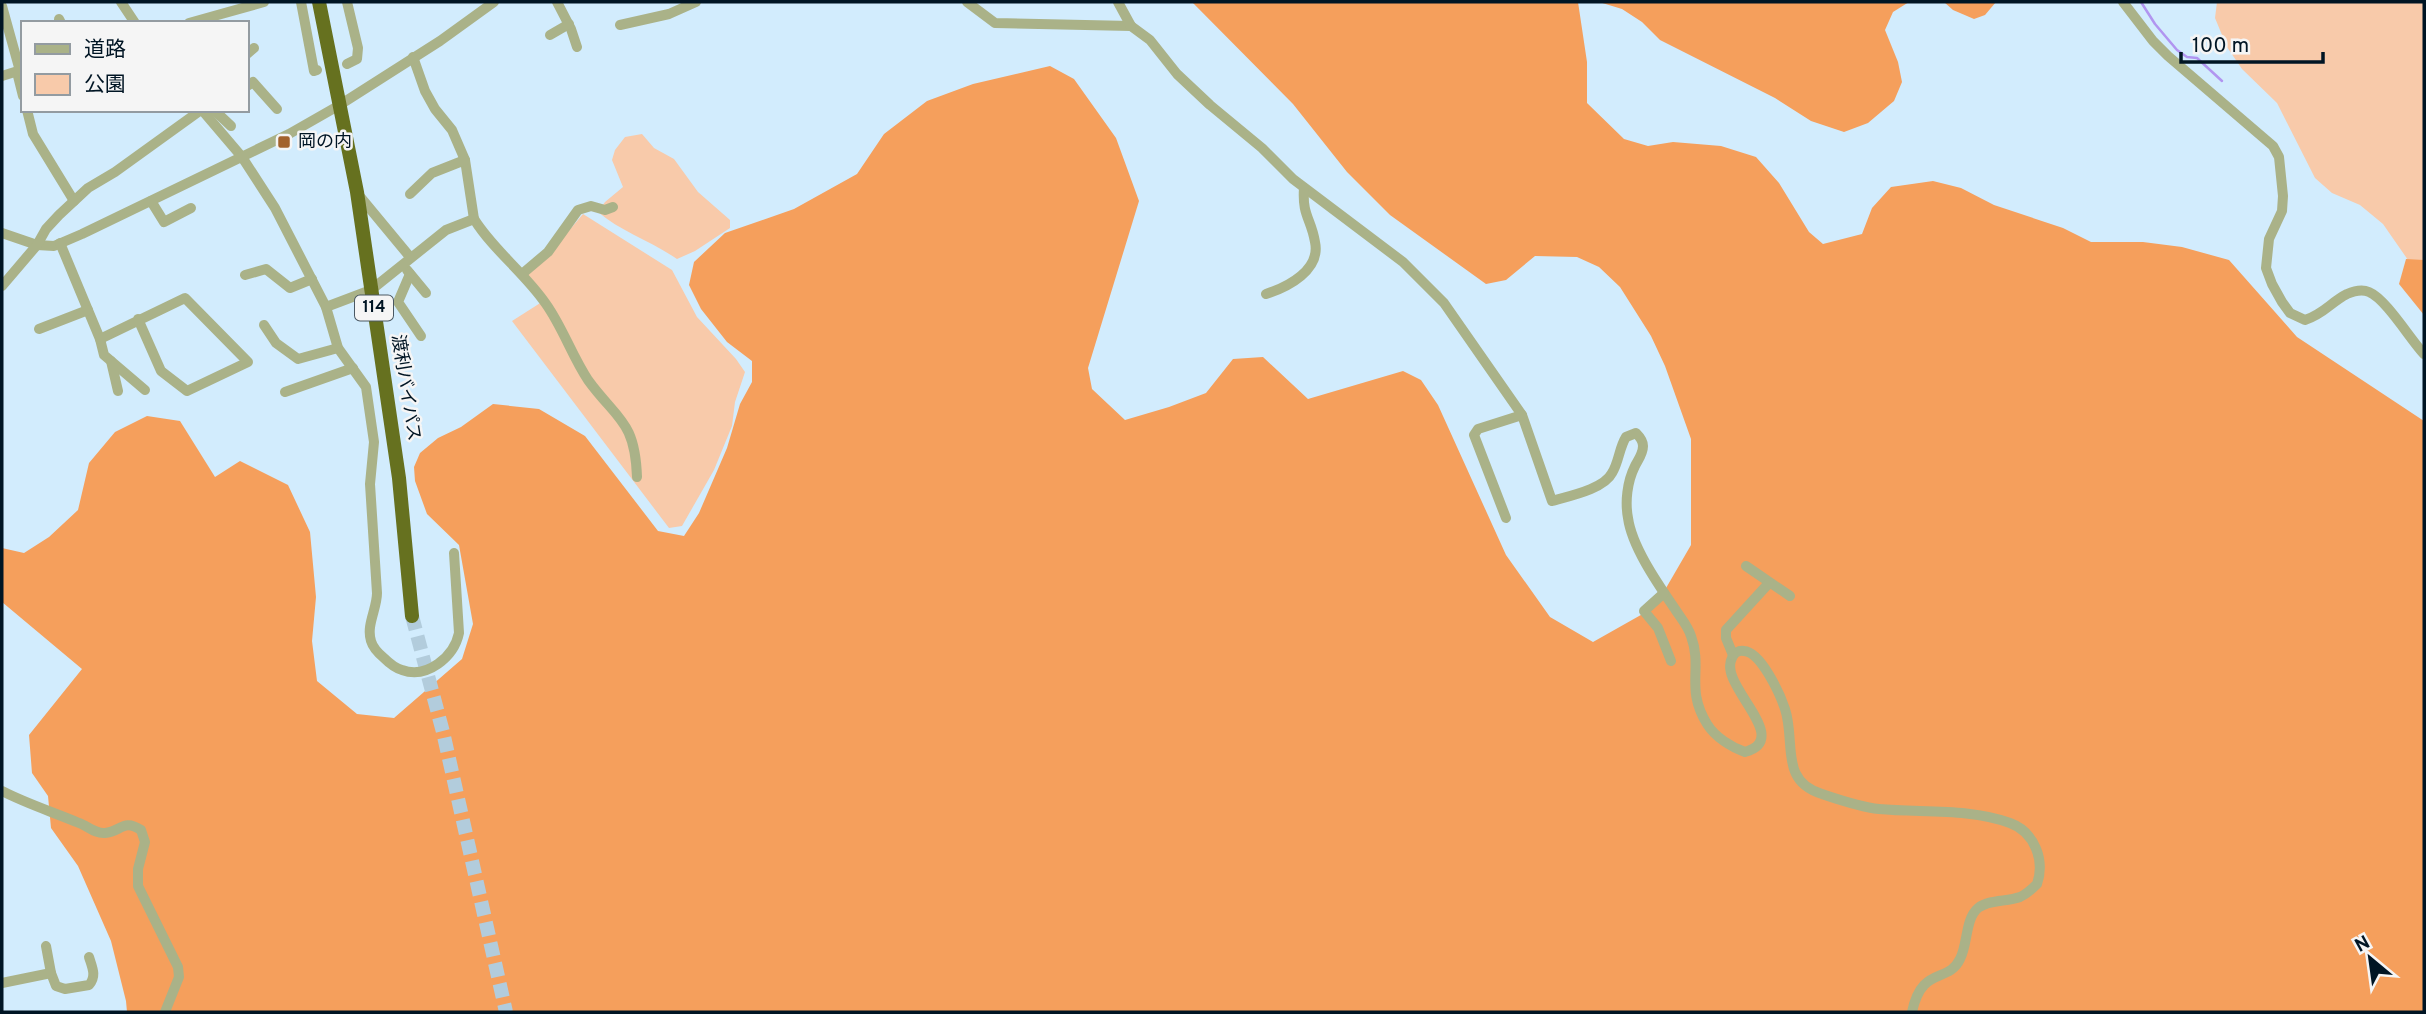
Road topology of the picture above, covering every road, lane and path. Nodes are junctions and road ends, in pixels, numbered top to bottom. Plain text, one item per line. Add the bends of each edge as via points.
1 (121, 2) edge
2 (264, 2) edge
3 (301, 2) edge
4 (319, 2) edge
5 (346, 2) edge
6 (494, 2) edge
7 (557, 2) edge
8 (696, 2) edge
9 (967, 2) edge
10 (1118, 2) edge
11 (2123, 2) edge
12 (2, 6) edge
13 (134, 21) edge
14 (202, 21) edge
15 (569, 24) junction
16 (620, 25) dead end
17 (1131, 26) junction
18 (550, 34) dead end
19 (577, 47) dead end
20 (413, 57) junction
21 (347, 64) dead end
22 (317, 70) dead end
23 (20, 71) edge
24 (2, 76) edge
25 (248, 85) edge
26 (338, 106) junction
27 (277, 109) dead end
28 (28, 112) edge
29 (205, 112) edge
30 (207, 112) edge
31 (208, 112) edge
32 (231, 126) dead end
33 (242, 157) junction
34 (465, 160) junction
35 (1304, 188) junction
36 (357, 192) junction
37 (410, 194) dead end
38 (74, 201) junction
39 (151, 201) junction
40 (612, 207) dead end
41 (191, 208) dead end
42 (474, 219) junction
43 (2, 233) edge
44 (57, 244) junction
45 (37, 245) junction
46 (406, 260) junction
47 (410, 274) junction
48 (522, 274) junction
49 (245, 275) dead end
50 (312, 279) junction
51 (2, 286) edge
52 (371, 290) junction
53 (426, 293) dead end
54 (1266, 294) dead end
55 (326, 307) junction
56 (88, 310) junction
57 (138, 319) junction
58 (264, 325) dead end
59 (39, 329) dead end
60 (421, 336) dead end
61 (100, 338) junction
62 (338, 348) junction
63 (2424, 354) edge
64 (111, 361) junction
65 (353, 368) junction
66 (145, 390) dead end
67 (118, 391) dead end
68 (285, 392) dead end
69 (1522, 415) junction
70 (637, 477) dead end
71 (1506, 518) dead end
72 (454, 553) dead end
73 (1746, 566) dead end
74 (1769, 583) junction
75 (1664, 593) junction
76 (1790, 596) dead end
77 (412, 616) tunnel mouth
78 (1733, 655) junction
79 (1671, 661) dead end
80 (2, 791) edge
81 (46, 946) dead end
82 (89, 957) dead end
83 (51, 973) junction
84 (2, 983) edge
85 (165, 1012) edge
86 (1912, 1012) edge

1 - 13 street
2 - 14 street
3 - 22 street
4 - 26 highway, 渡利バイパス / 114
5 - 21 street via 358,48 357,59
6 - 20 street
7 - 15 street
8 - 16 street via 670,14
9 - 17 street via 995,23
10 - 17 street
11 - 63 street via 2168,56 2273,146 2279,157 2282,211 2269,239 2266,268 2290,313 2305,320 2324,313 2345,295 2367,290 2380,299
12 - 23 street
15 - 18 street
15 - 19 street
17 - 35 street via 1150,40 1193,89
20 - 26 street
20 - 34 street via 425,92 452,130
23 - 24 street
25 - 27 street via 253,82
26 - 33 street
26 - 36 highway, 渡利バイパス / 114
28 - 38 street via 33,134
29 - 38 street
30 - 33 street
31 - 32 street
33 - 39 street
33 - 50 street
34 - 37 street via 432,173
34 - 42 street
35 - 54 street via 1303,205 1316,256 1302,275
35 - 69 street via 1431,288
36 - 46 street
36 - 52 highway, 渡利バイパス / 114
38 - 45 street
39 - 41 street via 164,222
39 - 44 street
40 - 48 street via 578,210 548,252
42 - 46 street via 446,230
42 - 48 street
43 - 45 street
44 - 45 street
44 - 56 street
45 - 51 street
46 - 47 street
46 - 52 street
47 - 53 street
47 - 60 street via 398,302
48 - 70 street via 548,306 588,380 629,430
49 - 50 street via 266,269 290,288
50 - 55 street
52 - 55 street
52 - 77 highway, 渡利バイパス / 114 via 399,478
55 - 62 street
56 - 59 street
56 - 61 street
57 - 57 street via 185,298 248,362 187,391 161,371
57 - 61 street
58 - 62 street via 276,343 298,359
61 - 64 street via 104,355
62 - 65 street
64 - 66 street
64 - 67 street
65 - 68 street
65 - 72 street via 366,387 374,442 370,484 377,605 369,633 379,654 402,670 429,668 446,660 456,646
69 - 71 street via 1478,429 1474,435
69 - 75 street via 1552,501 1606,481 1626,437 1636,433 1641,438 1641,455 1628,486 1628,522
73 - 74 street
74 - 76 street
74 - 78 street via 1726,630
75 - 78 street via 1694,645 1696,703 1714,734 1745,752 1760,742 1762,731 1730,674
75 - 79 street via 1644,611 1658,628
78 - 86 street via 1746,651 1761,661 1786,710 1792,763 1808,790 1875,808 1966,815 2012,824 2036,848 2042,863 2037,884 2021,897 1979,908 1973,914 1960,959 1954,968 1923,985
80 - 85 street via 96,832 107,833 125,825 141,830 145,842 138,886 178,967 179,977
81 - 83 street
82 - 83 street via 94,971 89,985 65,989 56,986
83 - 84 street

